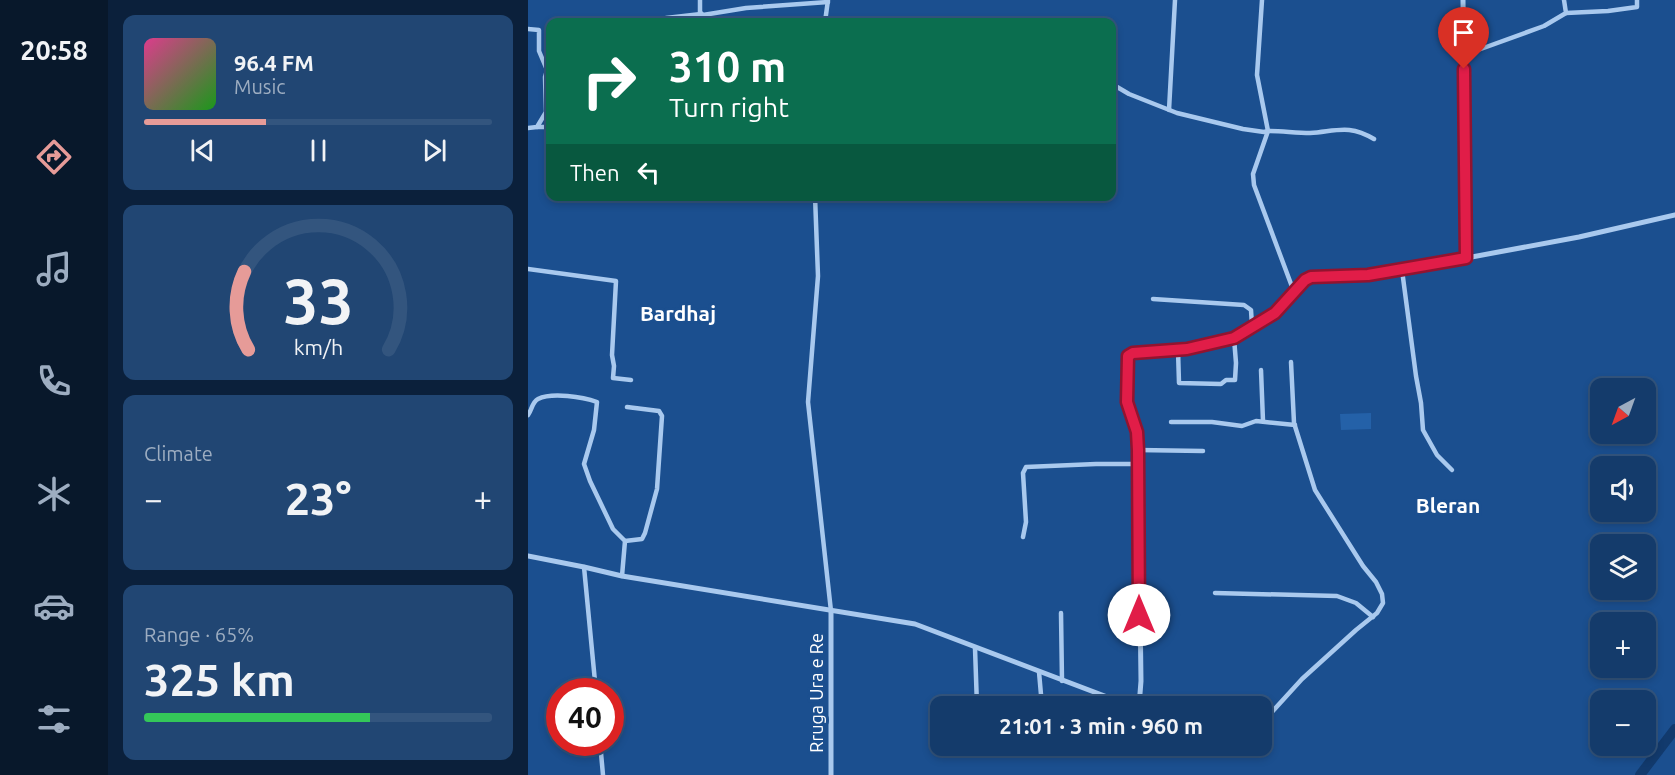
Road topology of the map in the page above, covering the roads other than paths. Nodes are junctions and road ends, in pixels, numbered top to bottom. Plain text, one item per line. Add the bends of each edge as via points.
1 (700, 0) edge
2 (1174, 0) edge
3 (1262, 0) edge
4 (1463, 0) edge
5 (1564, 0) edge
6 (1637, 0) edge
7 (828, 1) edge
8 (700, 14) junction
9 (1566, 14) junction
10 (666, 18) edge
11 (826, 18) edge
12 (528, 29) edge
13 (1464, 55) junction
14 (546, 64) edge
15 (546, 74) edge
16 (1116, 86) edge
17 (1169, 110) junction
18 (546, 112) edge
19 (546, 112) edge
20 (537, 127) junction
21 (546, 127) edge
22 (528, 128) edge
23 (1268, 131) junction
24 (1374, 139) dead end
25 (815, 201) edge
26 (1675, 215) edge
27 (1466, 258) junction
28 (528, 269) edge
29 (1402, 270) junction
30 (1294, 292) junction
31 (1153, 299) dead end
32 (1252, 326) junction
33 (1234, 338) junction
34 (1178, 350) junction
35 (1291, 362) dead end
36 (1261, 370) dead end
37 (631, 380) dead end
38 (627, 407) dead end
39 (528, 415) edge
40 (1263, 421) junction
41 (1171, 422) dead end
42 (1295, 425) junction
43 (1138, 450) junction
44 (1203, 451) dead end
45 (1139, 464) junction
46 (1452, 470) dead end
47 (1023, 537) dead end
48 (625, 541) junction
49 (528, 556) edge
50 (585, 567) junction
51 (622, 576) junction
52 (1215, 593) dead end
53 (831, 611) junction
54 (1061, 613) dead end
55 (1373, 617) junction
56 (975, 648) junction
57 (1039, 672) junction
58 (595, 678) edge
59 (1062, 681) junction
60 (977, 696) edge
61 (1041, 696) edge
62 (1103, 696) edge
63 (1140, 696) edge
64 (1272, 712) edge
65 (601, 756) edge
66 (603, 775) edge
67 (831, 775) edge

1 - 8 street
2 - 17 street
3 - 23 street via 1257,75
4 - 13 street
5 - 9 street
6 - 9 street via 1637,7
7 - 8 street
7 - 11 street
8 - 10 street
9 - 13 street
12 - 14 street via 538,30 539,51
13 - 27 street
15 - 19 street
16 - 17 street
17 - 23 street via 1243,129
18 - 20 street
20 - 21 street
20 - 22 street
23 - 24 street via 1311,133 1339,128
23 - 30 street via 1253,174 1254,185
25 - 53 street via 818,276 808,402
26 - 27 street
27 - 29 street
28 - 37 street via 618,282 613,378
29 - 30 street via 1317,275 1305,280
29 - 46 street via 1423,430 1437,455
30 - 32 street via 1275,313
31 - 32 street via 1244,304 1251,310
32 - 33 street
33 - 34 street
33 - 34 street via 1235,380 1222,384 1179,383
34 - 43 street via 1128,356 1127,402 1137,432
35 - 42 street
36 - 40 street
38 - 48 street via 659,411 662,416 652,508 642,539
39 - 48 street via 539,398 569,396 597,402 584,464 613,529
40 - 41 street via 1242,426
40 - 42 street
42 - 55 street via 1315,490 1382,594 1383,603
43 - 44 street
43 - 45 street
45 - 47 street via 1026,467
45 - 63 street
48 - 51 street
49 - 50 street
50 - 51 street
50 - 58 street
51 - 53 street
52 - 55 street via 1336,596 1356,603
53 - 56 street via 915,624
53 - 67 street, Rruga Ura e Re
54 - 59 street
55 - 64 street via 1302,679
56 - 57 street
56 - 60 street
57 - 59 street
57 - 61 street
59 - 62 street
65 - 66 street

